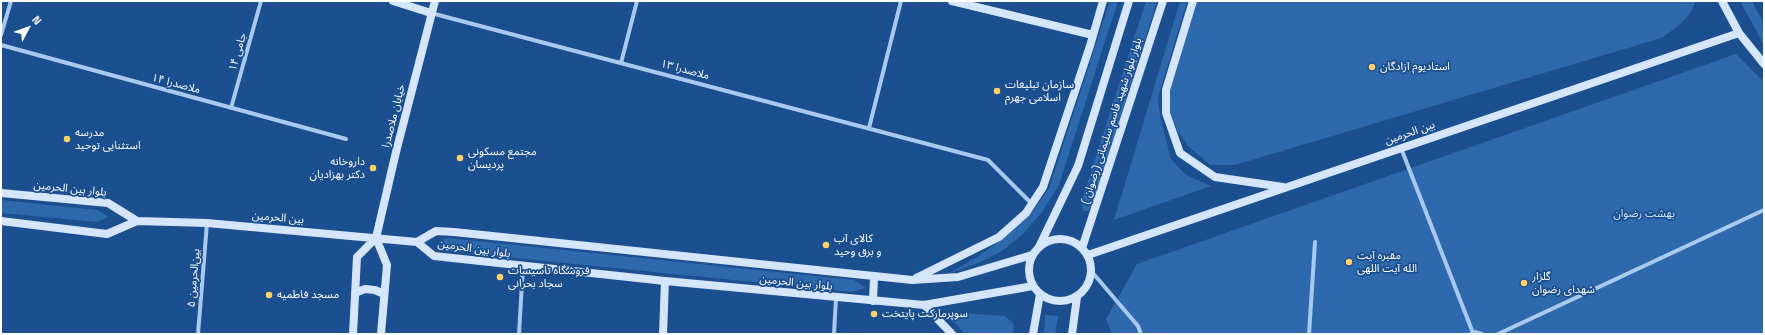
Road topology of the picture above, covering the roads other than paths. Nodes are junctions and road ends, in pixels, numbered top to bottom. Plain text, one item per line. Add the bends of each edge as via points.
1 (11, 1) edge
2 (261, 1) edge
3 (393, 1) edge
4 (435, 1) edge
5 (637, 1) edge
6 (901, 1) edge
7 (952, 1) edge
8 (1103, 1) edge
9 (1129, 1) edge
10 (1163, 1) edge
11 (1193, 1) edge
12 (1722, 1) edge
13 (432, 13) junction
14 (1739, 33) junction
15 (1, 35) edge
16 (1093, 35) junction
17 (1, 46) edge
18 (621, 63) junction
19 (1764, 64) edge
20 (231, 108) junction
21 (869, 128) junction
22 (346, 139) dead end
23 (1401, 148) junction
24 (1286, 187) junction
25 (1, 194) edge
26 (1032, 204) junction
27 (1764, 210) edge
28 (1, 221) edge
29 (137, 221) junction
30 (207, 223) junction
31 (376, 238) junction
32 (417, 242) junction
33 (1315, 242) dead end
34 (1039, 247) junction
35 (1082, 248) junction
36 (1088, 255) junction
37 (1032, 256) junction
38 (523, 266) junction
39 (1092, 272) junction
40 (874, 276) junction
41 (912, 280) junction
42 (665, 281) junction
43 (1033, 286) junction
44 (355, 293) junction
45 (384, 294) junction
46 (1040, 294) junction
47 (1077, 297) junction
48 (836, 298) junction
49 (873, 301) junction
50 (924, 306) junction
51 (198, 334) edge
52 (353, 334) edge
53 (381, 334) edge
54 (519, 334) edge
55 (663, 334) edge
56 (834, 334) edge
57 (952, 334) edge
58 (1032, 334) edge
59 (1072, 334) edge
60 (1141, 334) edge
61 (1309, 334) edge
62 (1472, 334) edge
63 (1482, 334) edge
64 (1498, 334) edge

1 - 15 street
2 - 20 street, جامی ۱۴
3 - 13 main road
4 - 13 main road, خیابان ملاصدرا
5 - 18 street
6 - 21 street
7 - 16 main road
8 - 16 main road
9 - 34 main road, بلوار بلوار شهید قاسم سلیمانی (رضوان ) via 1078,166
10 - 35 main road, بلوار بلوار شهید قاسم سلیمانی (رضوان )
11 - 24 main road via 1166,90 1166,113 1180,153 1215,177
12 - 14 main road
13 - 18 street, ملاصدرا ۱۳
13 - 31 main road, خیابان ملاصدرا
14 - 19 main road
14 - 23 main road, بین الحرمین
16 - 26 main road via 1044,187
17 - 20 street, ملاصدرا ۱۴
18 - 21 street, ملاصدرا ۱۳
20 - 22 street, ملاصدرا ۱۴
21 - 26 street, ملاصدرا ۱۳ via 988,160
23 - 24 main road, بین الحرمین
23 - 62 street
24 - 36 main road, بین الحرمین
25 - 29 main road, بلوار بین الحرمین via 108,203
26 - 41 main road via 1026,213 999,237
27 - 64 street
28 - 29 main road via 107,234
29 - 30 main road, بین الحرمین
30 - 31 main road, بین الحرمین
30 - 51 street, بین‌الحرمین ۵
31 - 32 main road, بین الحرمین
31 - 44 main road via 357,257
31 - 45 main road via 387,265
32 - 38 main road, بلوار بین الحرمین via 434,256
32 - 40 main road, بلوار بین الحرمین via 436,231 454,232
33 - 61 street
34 - 35 main road via 1061,239 1074,242
34 - 37 main road
35 - 36 main road
36 - 39 main road
37 - 41 main road, بلوار بین الحرمین via 958,277
37 - 43 main road via 1029,266
38 - 42 main road, بلوار بین الحرمین
38 - 54 street
39 - 47 main road via 1089,282
39 - 60 street via 1138,326
40 - 41 main road, بلوار بین الحرمین
40 - 49 main road
42 - 48 main road, بلوار بین الحرمین
42 - 55 main road
43 - 46 main road
43 - 50 main road, بلوار بین الحرمین
44 - 45 main road via 365,289
44 - 52 main road
45 - 53 main road
46 - 47 main road via 1058,301 1068,301
46 - 58 main road
47 - 59 main road
48 - 49 main road, بلوار بین الحرمین
48 - 56 street
49 - 50 main road, بلوار بین الحرمین
50 - 57 main road
62 - 63 street

